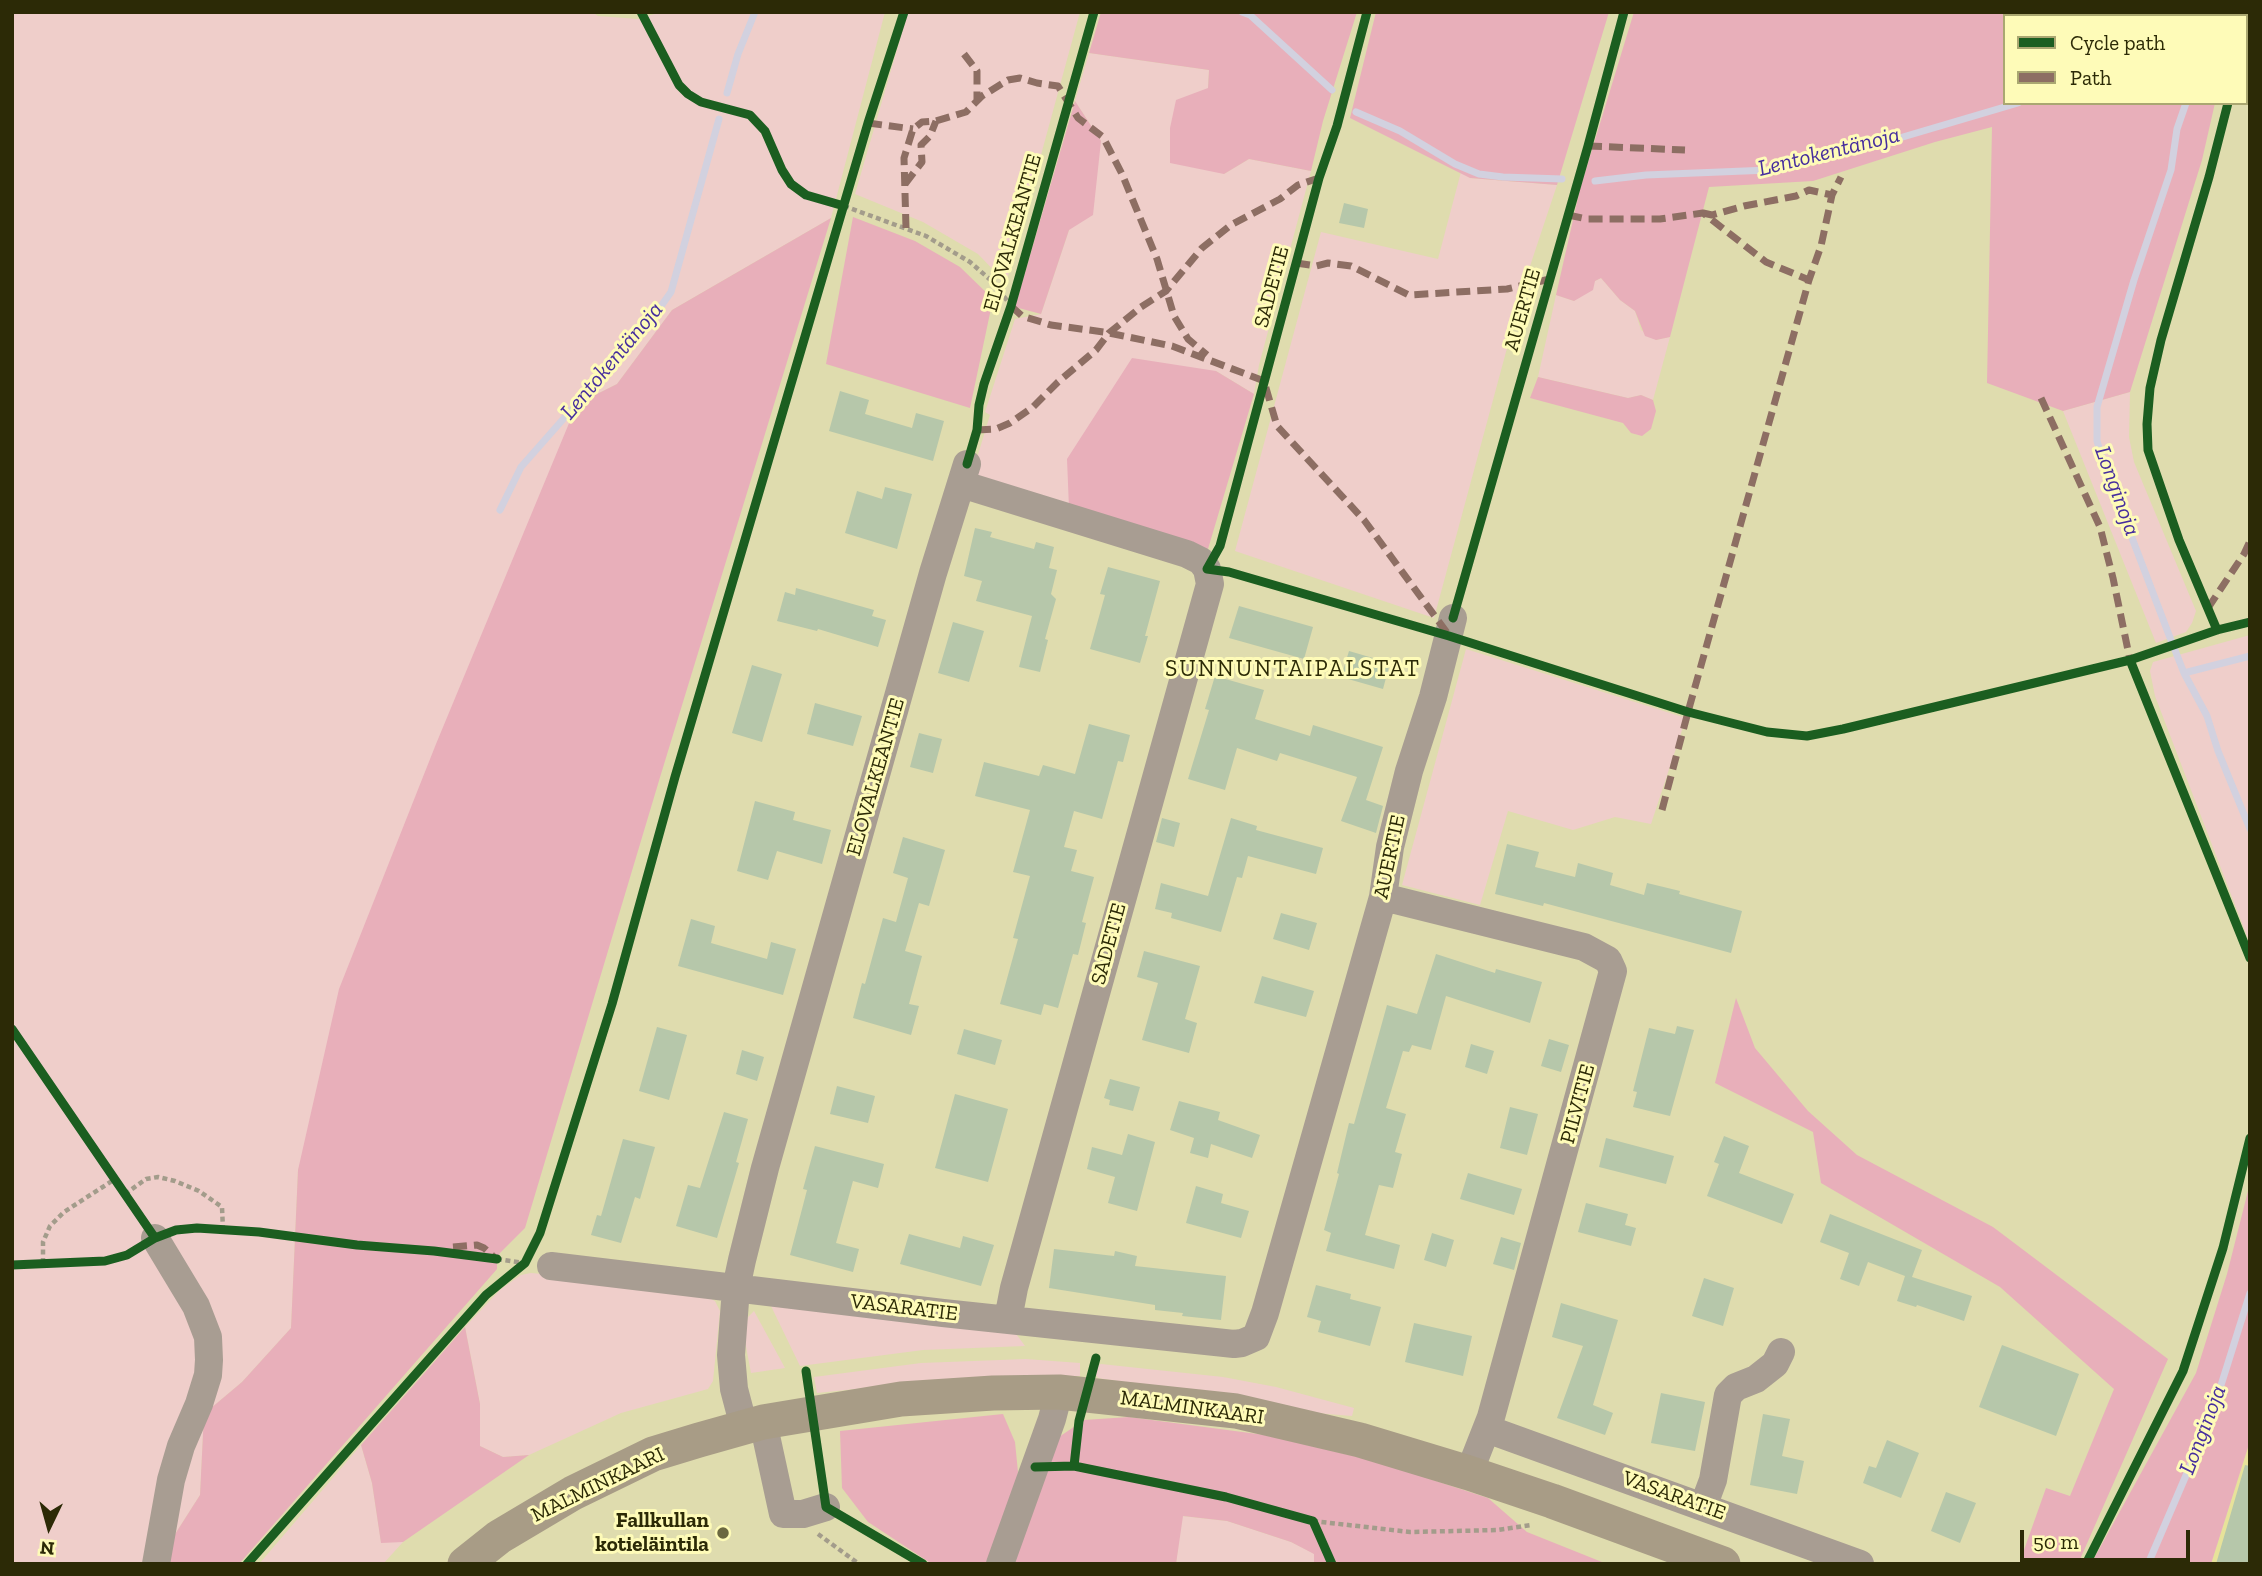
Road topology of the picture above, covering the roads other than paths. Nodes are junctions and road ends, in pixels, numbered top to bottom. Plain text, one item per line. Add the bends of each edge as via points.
1 (964, 474) joint
2 (1453, 618) dead end
3 (1383, 897) junction
4 (155, 1238) road end
5 (536, 1260) road end
6 (736, 1288) junction
7 (1009, 1319) junction
8 (1256, 1337) joint
9 (1781, 1352) dead end
10 (1059, 1392) junction
11 (753, 1425) junction
12 (1486, 1429) junction
13 (1469, 1473) junction
14 (1703, 1507) junction
15 (815, 1511) road end
16 (1719, 1563) edge
17 (156, 1564) edge
18 (465, 1564) edge
19 (1000, 1564) edge
20 (1860, 1564) edge

1 - 6 street, ELOVALKEANTIE via 765,1168
1 - 7 street, SADETIE via 1051,513 1187,554 1201,561 1210,584
2 - 3 street, AUERTIE via 1409,771
3 - 8 street, AUERTIE
3 - 12 street, PILVITIE via 1584,947 1608,960 1614,971
4 - 17 street via 196,1306 208,1337 209,1360 199,1404 171,1480
5 - 6 street, VASARATIE
6 - 7 street, VASARATIE
6 - 11 street, ELOVALKEANTIE via 734,1389
7 - 8 street, VASARATIE via 1234,1343
9 - 14 street via 1775,1364 1728,1395 1713,1480
10 - 11 main road, MALMINKAARI via 901,1399
10 - 13 main road, MALMINKAARI via 1236,1411 1360,1440
10 - 19 street
11 - 15 street, ELOVALKEANTIE via 783,1514
11 - 18 main road, MALMINKAARI via 653,1454 612,1473 526,1520
12 - 13 street, PILVITIE
12 - 14 street, VASARATIE
13 - 16 main road, MALMINKAARI
14 - 20 street, VASARATIE

